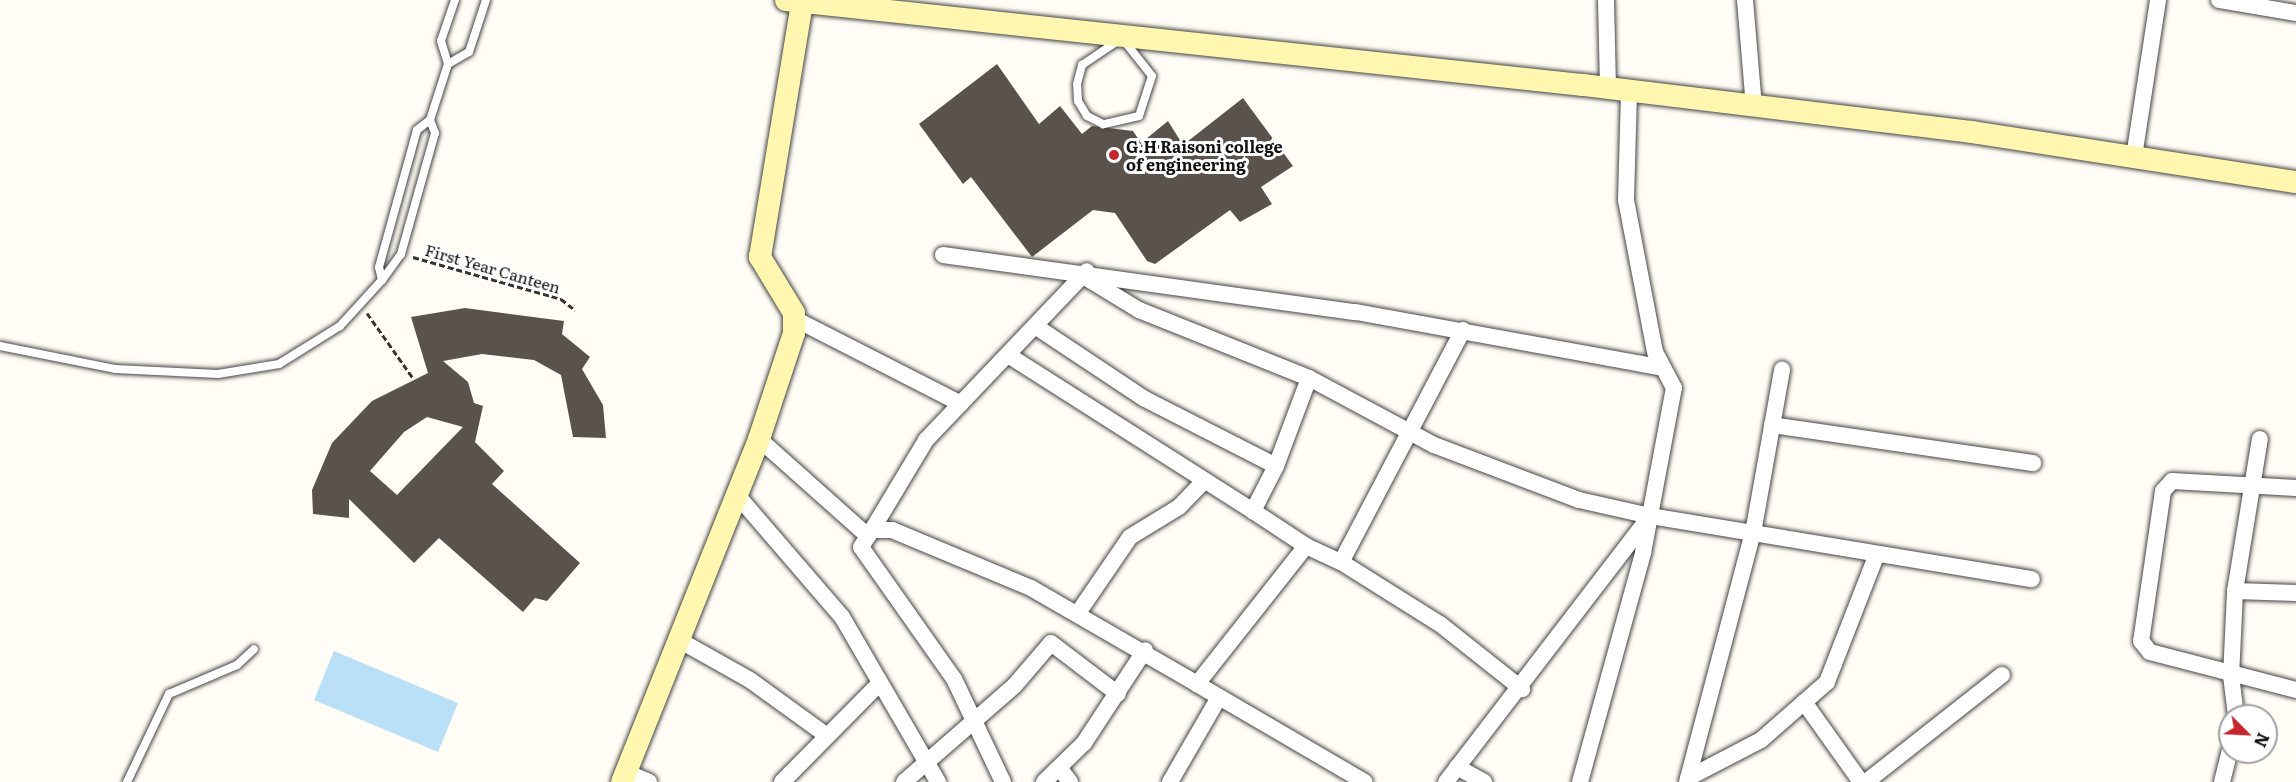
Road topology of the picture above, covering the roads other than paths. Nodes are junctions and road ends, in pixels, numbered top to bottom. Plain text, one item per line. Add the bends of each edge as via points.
1 (455, 0) edge
2 (486, 0) edge
3 (1606, 0) edge
4 (1745, 0) edge
5 (2158, 0) edge
6 (2219, 0) edge
7 (794, 1) edge
8 (2296, 13) edge
9 (1122, 38) junction
10 (447, 64) junction
11 (1618, 91) junction
12 (1754, 108) junction
13 (430, 120) junction
14 (2134, 157) junction
15 (2296, 182) edge
16 (944, 255) dead end
17 (1085, 274) junction
18 (382, 280) junction
19 (795, 319) junction
20 (1035, 326) junction
21 (1463, 330) junction
22 (0, 346) edge
23 (1008, 355) junction
24 (1663, 368) junction
25 (1782, 370) dead end
26 (1309, 378) junction
27 (961, 404) junction
28 (1772, 425) junction
29 (1408, 433) junction
30 (759, 439) junction
31 (2260, 439) dead end
32 (2033, 463) dead end
33 (1276, 466) junction
34 (1204, 480) junction
35 (2253, 483) junction
36 (2296, 488) edge
37 (737, 495) junction
38 (1253, 511) junction
39 (1650, 516) junction
40 (870, 533) junction
41 (1753, 533) junction
42 (1306, 546) junction
43 (1877, 554) junction
44 (1341, 562) junction
45 (2032, 579) dead end
46 (2235, 591) junction
47 (2296, 593) edge
48 (1078, 613) junction
49 (679, 640) junction
50 (254, 649) dead end
51 (1145, 650) junction
52 (2002, 675) dead end
53 (2231, 677) junction
54 (880, 683) junction
55 (1197, 684) junction
56 (1522, 689) junction
57 (2296, 690) edge
58 (1118, 694) junction
59 (1218, 696) junction
60 (1804, 702) junction
61 (2234, 704) edge
62 (971, 720) junction
63 (826, 735) junction
64 (924, 761) junction
65 (1330, 762) junction
66 (2227, 764) edge
67 (1457, 767) junction
68 (1065, 776) edge
69 (624, 777) edge
70 (1688, 780) edge
71 (127, 782) edge
72 (649, 782) edge
73 (782, 782) edge
74 (904, 782) edge
75 (938, 782) edge
76 (1003, 782) edge
77 (1044, 782) edge
78 (1170, 782) edge
79 (1329, 782) edge
80 (1365, 782) edge
81 (1446, 782) edge
82 (1484, 782) edge
83 (1580, 782) edge
84 (1861, 782) edge
85 (1866, 782) edge
86 (2222, 782) edge

1 - 10 lane via 441,41
2 - 10 lane via 469,52
3 - 11 street
4 - 12 street
5 - 14 street
6 - 8 street
7 - 9 street
7 - 19 street via 760,257
9 - 9 lane via 1082,65 1077,84 1078,101 1087,116 1102,124 1138,116 1152,76
9 - 11 street
10 - 13 lane
11 - 12 street
11 - 24 street via 1626,200 1655,352
12 - 14 street
13 - 18 lane via 435,133 401,254
13 - 18 lane via 417,130 379,267
14 - 15 street
16 - 17 street
17 - 20 street
17 - 21 street
17 - 26 street via 1139,310
18 - 22 lane via 361,305 310,348 279,364 218,374 115,369
19 - 27 street
19 - 30 street
20 - 23 street
20 - 33 street via 1145,399
21 - 24 street
21 - 29 street
23 - 27 street
23 - 34 street
24 - 39 street via 1674,388
25 - 28 street
26 - 29 street
26 - 33 street
27 - 40 street via 926,440
28 - 32 street
28 - 41 street
29 - 39 street via 1578,500
29 - 44 street
30 - 37 street
30 - 40 street
31 - 35 street
33 - 38 street
34 - 38 street
34 - 48 street via 1179,507 1130,537
35 - 36 street
35 - 46 street
35 - 53 street via 2182,479 2163,491 2141,641 2150,652
37 - 49 street
37 - 54 street via 824,594
38 - 42 street
39 - 41 street
39 - 56 street
39 - 83 street
40 - 48 street via 892,530
40 - 62 street via 861,547 954,679
41 - 43 street
41 - 70 street
42 - 44 street
42 - 55 street
43 - 45 street
43 - 60 street via 1827,682
44 - 56 street via 1431,618
46 - 47 street
46 - 53 street
48 - 51 street
49 - 63 street via 750,680
49 - 69 street
50 - 71 lane via 237,665 169,694
51 - 55 street
51 - 58 street
52 - 85 street
53 - 57 street
53 - 61 street
54 - 63 street
54 - 64 street
55 - 59 street
56 - 67 street
58 - 62 street via 1051,643 1015,685
58 - 68 street
59 - 65 street
59 - 78 street
60 - 70 street via 1761,740
60 - 84 street
62 - 64 street
62 - 76 street
63 - 73 street
64 - 74 street
64 - 75 street
65 - 79 street
65 - 80 street
66 - 86 street
67 - 81 street
67 - 82 street
68 - 77 street
69 - 72 street

